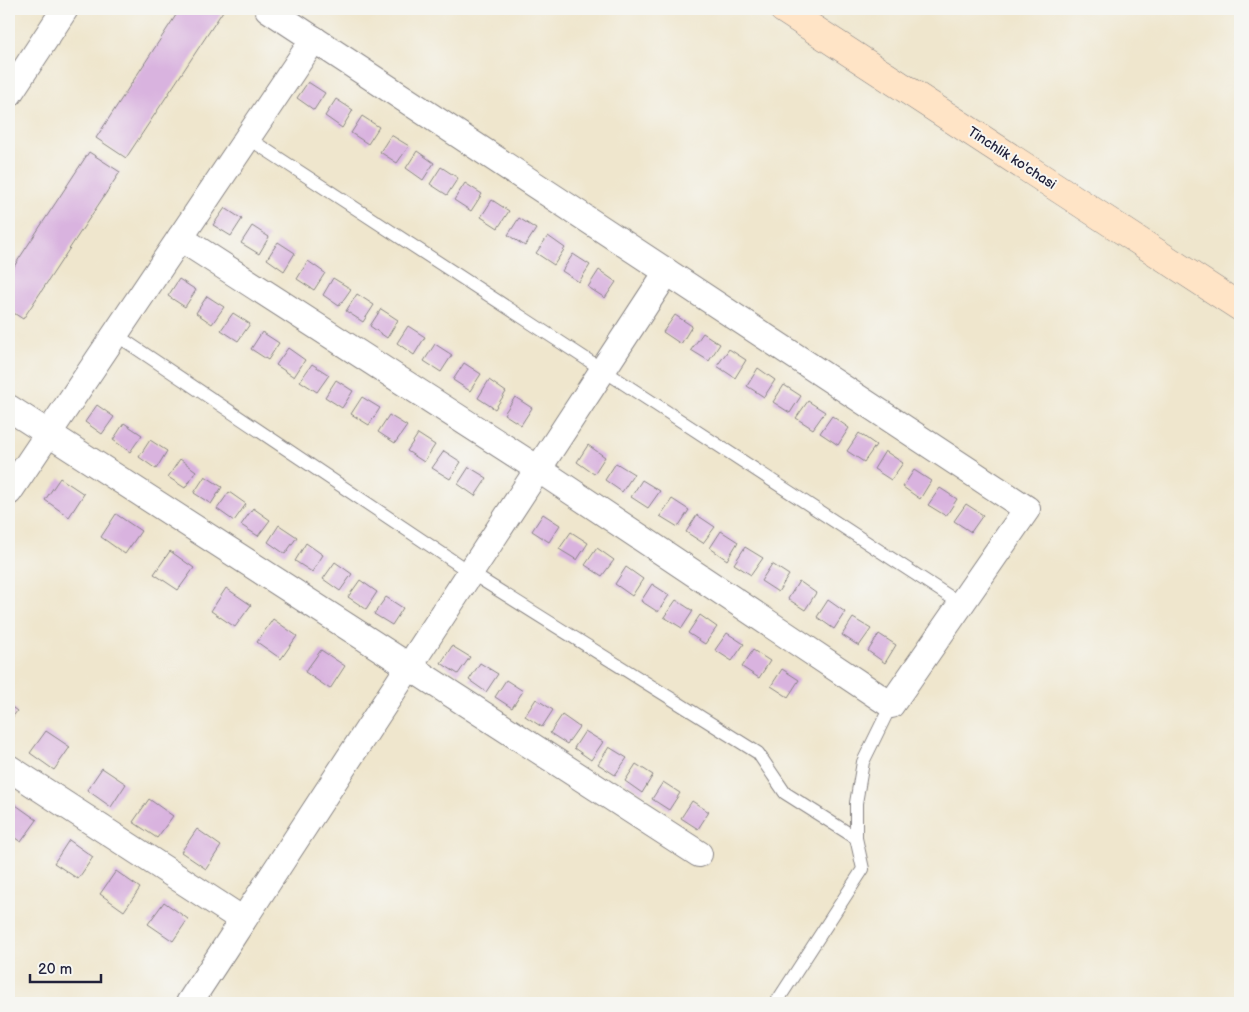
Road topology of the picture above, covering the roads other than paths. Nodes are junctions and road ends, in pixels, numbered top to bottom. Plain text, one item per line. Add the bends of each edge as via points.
1 (268, 9) edge
2 (783, 9) edge
3 (57, 12) edge
4 (314, 39) junction
5 (9, 94) edge
6 (248, 138) junction
7 (180, 238) junction
8 (667, 272) junction
9 (1240, 306) edge
10 (115, 334) junction
11 (603, 371) junction
12 (9, 408) edge
13 (48, 434) junction
14 (538, 469) junction
15 (9, 492) edge
16 (471, 573) junction
17 (961, 604) junction
18 (408, 667) junction
19 (891, 705) junction
20 (9, 768) edge
21 (856, 838) junction
22 (700, 854) dead end
23 (243, 920) junction
24 (188, 1003) edge
25 (776, 1003) edge

1 - 4 street
2 - 9 main road, Tinchlik ko'chasi
3 - 5 street
4 - 6 street
4 - 8 street
6 - 7 street
6 - 11 lane
7 - 10 street
7 - 14 street
8 - 11 street
8 - 17 street via 1027,509
10 - 13 street
10 - 16 lane
11 - 14 street
11 - 17 lane
12 - 13 street
13 - 15 street
13 - 18 street
14 - 16 street
14 - 19 street
16 - 18 street
16 - 21 lane via 758,753 786,793
17 - 19 street
18 - 22 street
18 - 23 street
19 - 21 lane via 863,762 856,804
20 - 23 street
21 - 25 lane via 863,869
23 - 24 street

